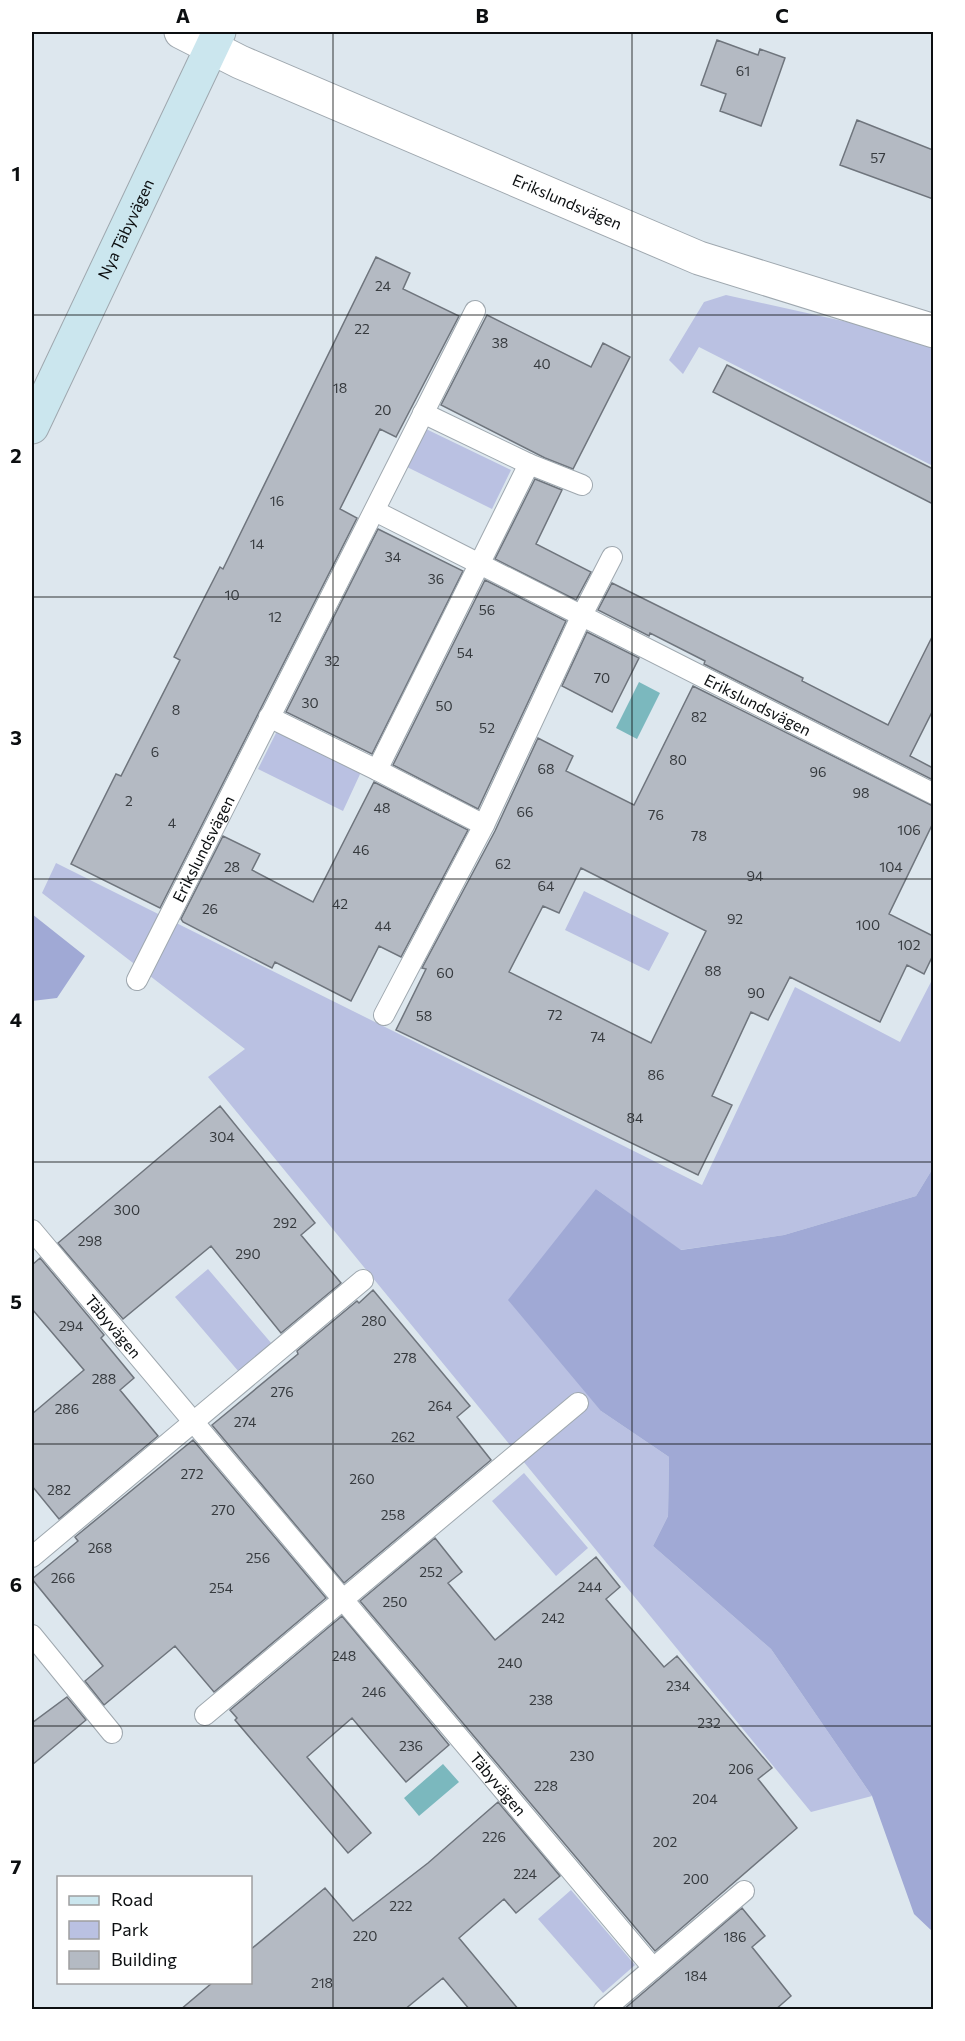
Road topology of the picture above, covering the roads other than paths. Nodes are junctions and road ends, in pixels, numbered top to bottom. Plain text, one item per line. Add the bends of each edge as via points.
1 (181, 32) edge
2 (215, 39) edge
3 (475, 311) dead end
4 (933, 330) edge
5 (423, 413) junction
6 (32, 427) edge
7 (529, 464) junction
8 (582, 485) dead end
9 (375, 511) junction
10 (612, 557) dead end
11 (481, 565) junction
12 (581, 618) junction
13 (269, 717) junction
14 (377, 770) junction
15 (933, 794) edge
16 (484, 825) junction
17 (136, 980) dead end
18 (384, 1015) dead end
19 (32, 1230) edge
20 (363, 1280) dead end
21 (578, 1403) dead end
22 (193, 1422) junction
23 (32, 1557) edge
24 (343, 1600) junction
25 (32, 1635) edge
26 (205, 1715) dead end
27 (112, 1734) dead end
28 (744, 1891) dead end
29 (653, 1968) junction
30 (604, 2010) edge

1 - 2 street, Erikslundsvägen
2 - 4 street, Erikslundsvägen via 240,62 699,258
2 - 6 main road, Nya Täbyvägen
3 - 5 lane, Erikslundsvägen
5 - 7 lane
5 - 9 lane, Erikslundsvägen
7 - 8 lane
7 - 11 lane
9 - 11 lane, Erikslundsvägen
9 - 13 lane, Erikslundsvägen
10 - 12 lane
11 - 12 lane, Erikslundsvägen
11 - 14 lane
12 - 15 lane, Erikslundsvägen
12 - 16 lane
13 - 14 lane
13 - 17 lane, Erikslundsvägen
14 - 16 lane
16 - 18 lane
19 - 22 lane, Täbyvägen
20 - 22 lane
21 - 24 lane
22 - 23 lane
22 - 24 lane, Täbyvägen
24 - 26 lane
24 - 29 lane, Täbyvägen
25 - 27 lane
28 - 29 lane
29 - 30 lane

